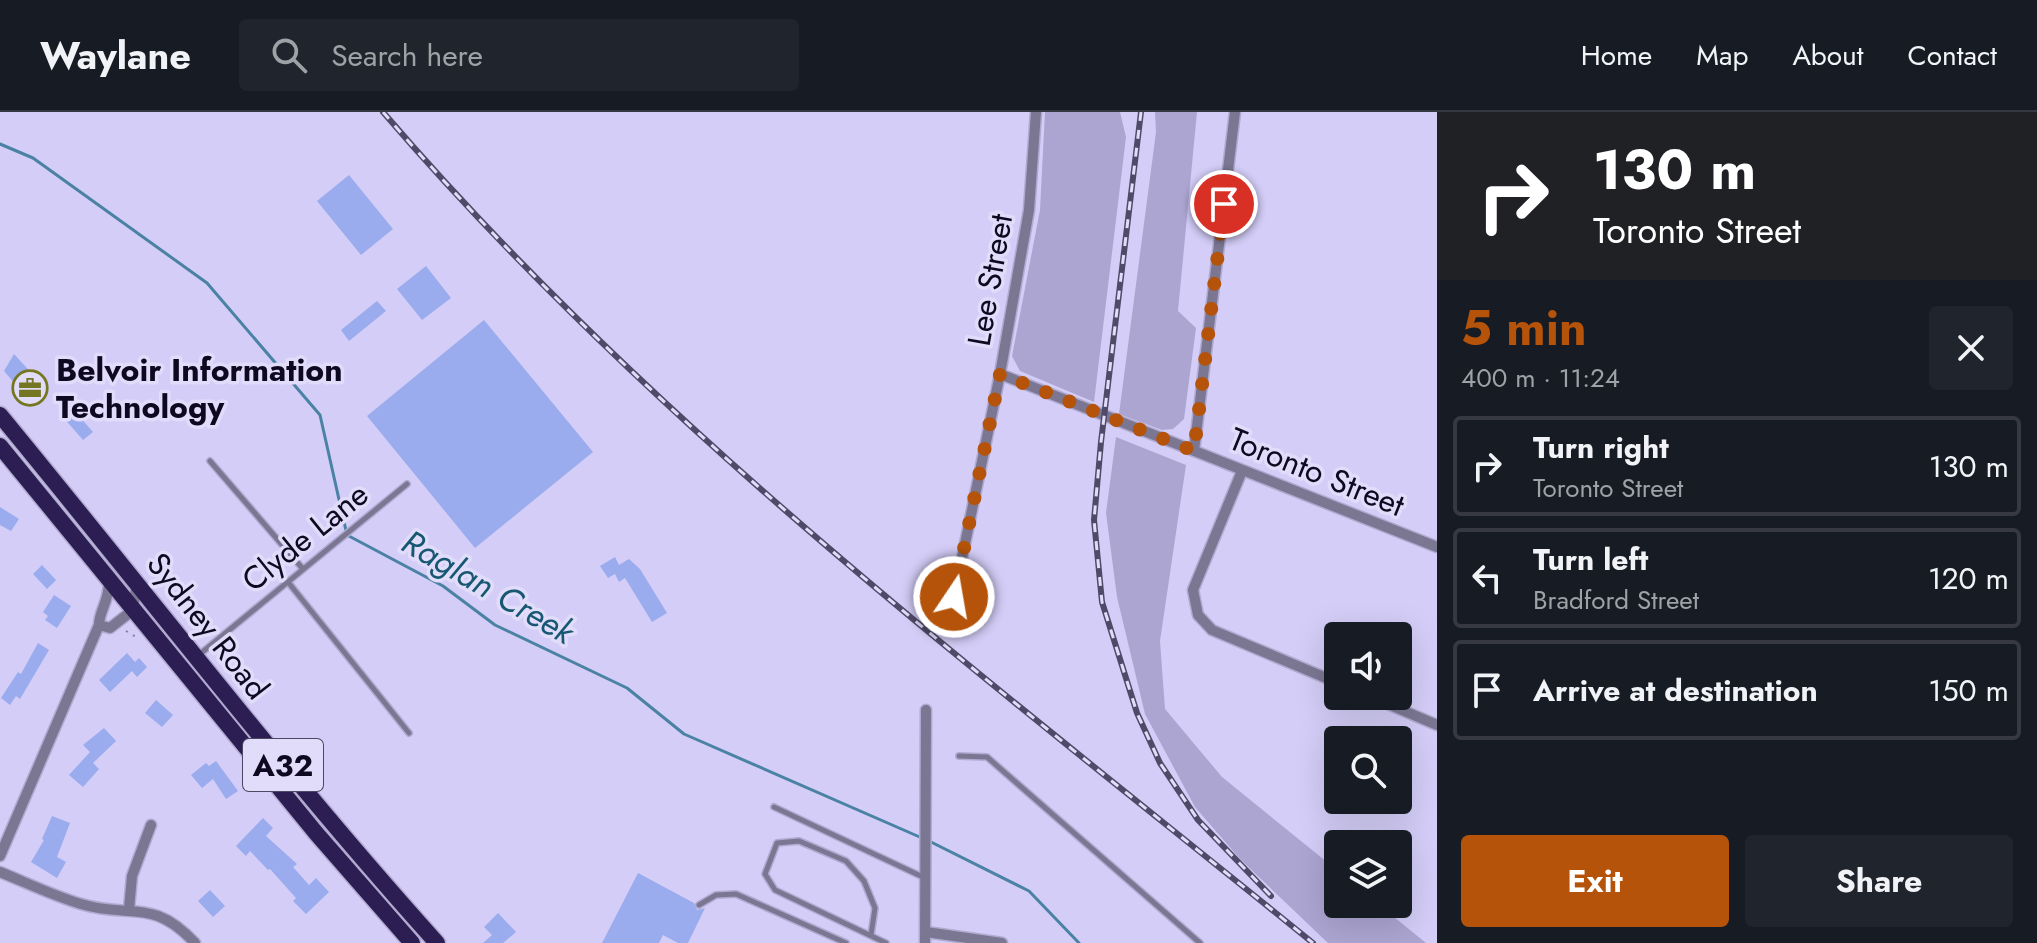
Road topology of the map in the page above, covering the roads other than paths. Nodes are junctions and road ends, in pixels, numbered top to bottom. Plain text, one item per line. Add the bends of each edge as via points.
1 (1036, 112) edge
2 (1235, 112) edge
3 (1000, 374) junction
4 (0, 415) edge
5 (0, 446) edge
6 (1194, 451) junction
7 (210, 461) dead end
8 (1242, 471) junction
9 (407, 484) dead end
10 (1437, 547) edge
11 (303, 569) junction
12 (137, 581) junction
13 (109, 582) junction
14 (288, 582) junction
15 (954, 597) dead end
16 (133, 610) junction
17 (99, 625) junction
18 (196, 657) junction
19 (1324, 677) edge
20 (926, 710) dead end
21 (1402, 710) edge
22 (1437, 725) edge
23 (409, 733) dead end
24 (959, 756) dead end
25 (774, 807) dead end
26 (151, 825) dead end
27 (0, 856) edge
28 (0, 872) edge
29 (926, 878) junction
30 (699, 905) dead end
31 (129, 909) junction
32 (871, 935) junction
33 (926, 937) edge
34 (195, 943) edge
35 (412, 943) edge
36 (437, 943) edge
37 (846, 943) edge
38 (886, 943) edge
39 (1002, 943) edge
40 (1200, 943) edge

1 - 3 street, Lee Street via 1029,210
2 - 6 street
3 - 6 street, Toronto Street
3 - 15 street, Lee Street
4 - 12 highway, Sydney Road / A32
5 - 13 highway, Sydney Road / A32
6 - 8 street, Toronto Street
7 - 11 lane
8 - 10 street, Toronto Street
8 - 19 street via 1193,590 1198,615 1212,630
9 - 11 lane, Clyde Lane
11 - 14 lane, Clyde Lane
12 - 16 street
12 - 18 highway, Sydney Road / A32
13 - 16 highway, Sydney Road / A32
13 - 17 street
14 - 18 lane, Clyde Lane
14 - 23 lane
16 - 17 street via 110,628
16 - 35 highway, Sydney Road / A32
17 - 27 street
18 - 36 highway, Sydney Road / A32
20 - 29 street
21 - 22 street
24 - 40 lane via 987,757
25 - 29 lane
26 - 31 street via 132,876
28 - 31 street via 84,905
29 - 33 street
30 - 37 lane via 716,895 736,894
31 - 34 street via 160,915
32 - 32 lane via 775,890 765,874 777,843 799,841 846,861 864,881 875,908
32 - 38 lane
33 - 39 street

